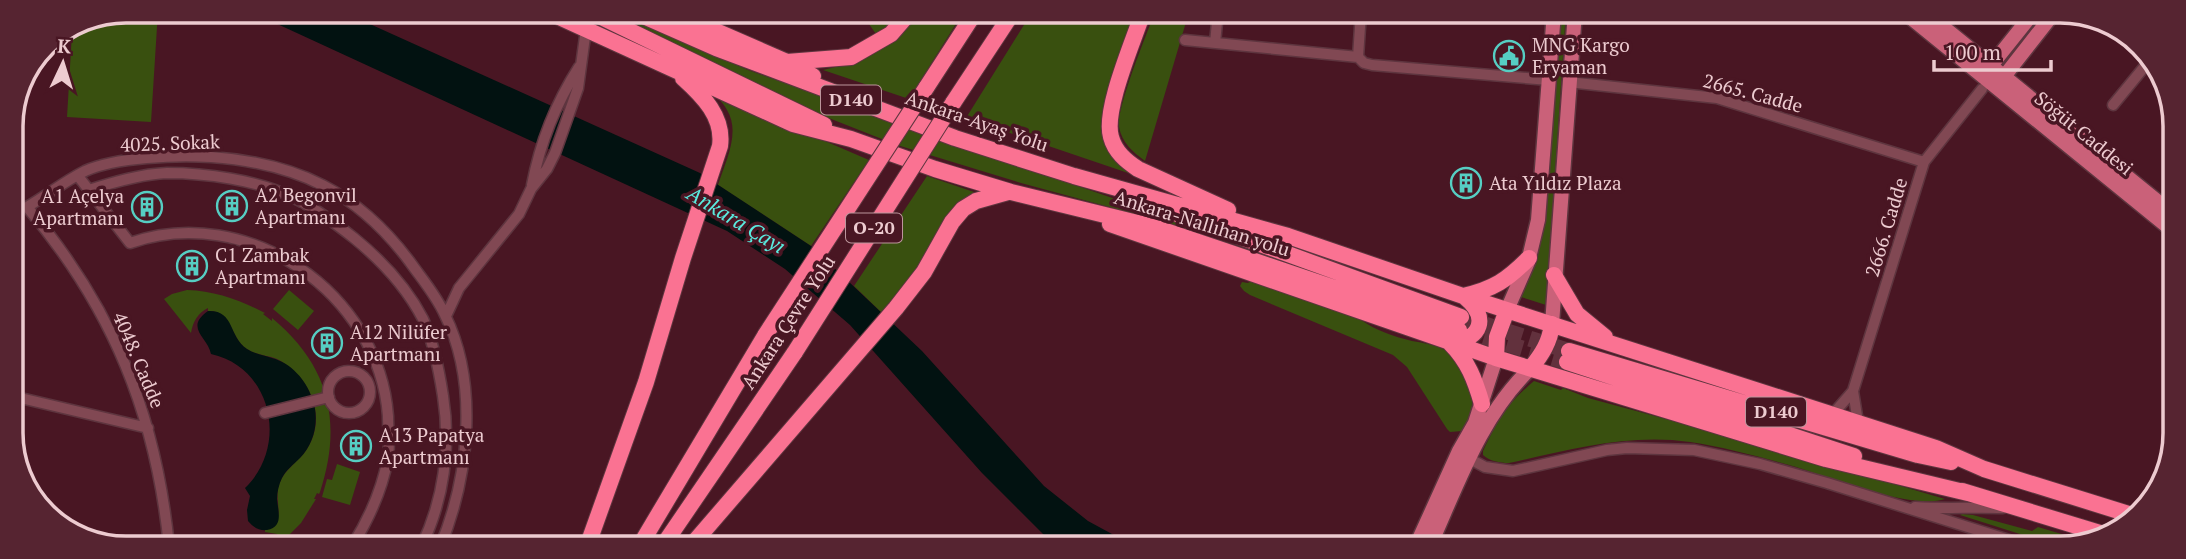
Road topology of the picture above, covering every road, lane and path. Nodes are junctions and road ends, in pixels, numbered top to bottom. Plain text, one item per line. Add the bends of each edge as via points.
1 (573, 23) edge
2 (614, 23) edge
3 (659, 23) edge
4 (698, 23) edge
5 (901, 23) edge
6 (969, 23) edge
7 (1006, 23) edge
8 (1139, 23) edge
9 (1218, 23) edge
10 (1360, 23) edge
11 (1553, 23) edge
12 (1574, 23) edge
13 (1918, 23) edge
14 (1936, 23) edge
15 (2027, 23) edge
16 (2046, 23) edge
17 (586, 29) junction
18 (1185, 40) dead end
19 (1216, 43) junction
20 (2021, 55) junction
21 (1358, 57) junction
22 (582, 62) junction
23 (787, 62) junction
24 (2144, 67) edge
25 (673, 69) junction
26 (1991, 79) junction
27 (1549, 80) junction
28 (1568, 82) junction
29 (2029, 96) junction
30 (2113, 105) dead end
31 (870, 107) junction
32 (851, 139) junction
33 (1924, 162) junction
34 (78, 176) junction
35 (1074, 176) junction
36 (531, 189) junction
37 (89, 190) junction
38 (1012, 192) junction
39 (2163, 206) edge
40 (27, 207) joint
41 (2163, 223) edge
42 (1288, 236) junction
43 (1529, 258) junction
44 (1554, 275) junction
45 (1463, 296) junction
46 (1507, 310) junction
47 (446, 316) junction
48 (1552, 324) junction
49 (1457, 330) junction
50 (1616, 344) junction
51 (1496, 358) junction
52 (461, 365) junction
53 (1531, 368) junction
54 (439, 370) junction
55 (1853, 391) junction
56 (329, 397) dead end
57 (23, 399) edge
58 (1482, 404) junction
59 (266, 413) dead end
60 (1833, 414) junction
61 (1858, 422) junction
62 (149, 428) junction
63 (1465, 455) junction
64 (1984, 469) junction
65 (1972, 494) junction
66 (1895, 505) junction
67 (2019, 508) junction
68 (2125, 513) edge
69 (2092, 530) edge
70 (168, 536) edge
71 (358, 536) edge
72 (426, 536) edge
73 (445, 536) edge
74 (591, 536) edge
75 (646, 536) edge
76 (670, 536) edge
77 (699, 536) edge
78 (1421, 536) edge
79 (1434, 536) edge
80 (1996, 536) edge

1 - 17 highway
2 - 32 highway, D140
3 - 31 highway, Ankara-Ayaş Yolu / D140
4 - 23 highway
5 - 23 highway via 891,34 851,57
6 - 75 highway, Ankara Çevre Yolu / O-20, bridge via 766,334
7 - 76 highway, Ankara Çevre Yolu / O-20, bridge via 795,352
8 - 42 highway via 1111,111 1115,146 1128,162 1150,176
9 - 19 street
10 - 21 street
11 - 27 main road
12 - 28 main road
13 - 26 main road, Söğüt Caddesi
14 - 26 main road, Söğüt Caddesi
15 - 26 main road
16 - 20 main road
17 - 22 street
17 - 25 highway
18 - 19 street
19 - 21 street
20 - 26 main road
20 - 29 main road
21 - 27 street via 1372,65
22 - 36 street via 557,106
22 - 36 street via 578,88 555,153
23 - 31 highway
24 - 30 street
25 - 32 highway via 793,124
25 - 74 highway via 716,116 722,136 646,382
26 - 29 main road, Söğüt Caddesi
26 - 33 street, 2666. Cadde
26 - 41 main road, Söğüt Caddesi
27 - 43 main road via 1538,220
28 - 33 street, 2665. Cadde via 1717,98
28 - 44 main road
29 - 39 main road, Söğüt Caddesi
31 - 35 highway, Ankara-Ayaş Yolu / D140
32 - 38 highway, D140
33 - 55 street, 2666. Cadde
34 - 37 street
34 - 40 street, 4025. Sokak
34 - 47 street, 4025. Sokak via 110,163 195,156 276,166 317,181 381,228
35 - 42 highway
35 - 49 highway, Ankara-Nallıhan yolu / D140
36 - 47 street via 519,214 459,288
37 - 54 street via 166,173 236,180 292,196 337,225 392,274 423,320
37 - 71 street via 130,243 162,234 237,237 304,270 353,319 382,381 389,433 377,497
38 - 49 highway, D140 via 1052,202 1131,233
38 - 77 highway via 963,209 896,307
40 - 62 street, 4048. Cadde via 101,313
42 - 45 highway
43 - 45 highway via 1502,283
43 - 46 main road
44 - 48 main road
44 - 50 highway via 1577,314
45 - 46 highway
45 - 49 highway via 1477,311 1479,326 1469,338
46 - 48 highway
46 - 51 highway via 1497,337
47 - 52 street, 4025. Sokak
48 - 50 highway
48 - 53 highway via 1544,352
49 - 51 highway
49 - 58 highway via 1460,353 1473,373
50 - 60 highway
51 - 53 highway
51 - 58 main road
52 - 54 street
52 - 73 street, 4025. Sokak via 466,424 463,466
53 - 63 main road via 1509,390
53 - 65 highway via 1826,459
54 - 72 street via 446,410 446,460
55 - 60 street, 2666. Cadde
55 - 61 street, 2666. Cadde
56 - 59 street
57 - 62 street
58 - 63 main road
60 - 61 highway
61 - 64 highway via 1936,447
62 - 70 street, 4048. Cadde
63 - 66 street via 1485,467 1513,471 1607,450 1694,450 1760,464
63 - 78 main road
63 - 79 main road
64 - 65 highway, D140 via 1568,357
64 - 68 highway
65 - 67 highway
66 - 67 street
66 - 80 street
67 - 69 highway

